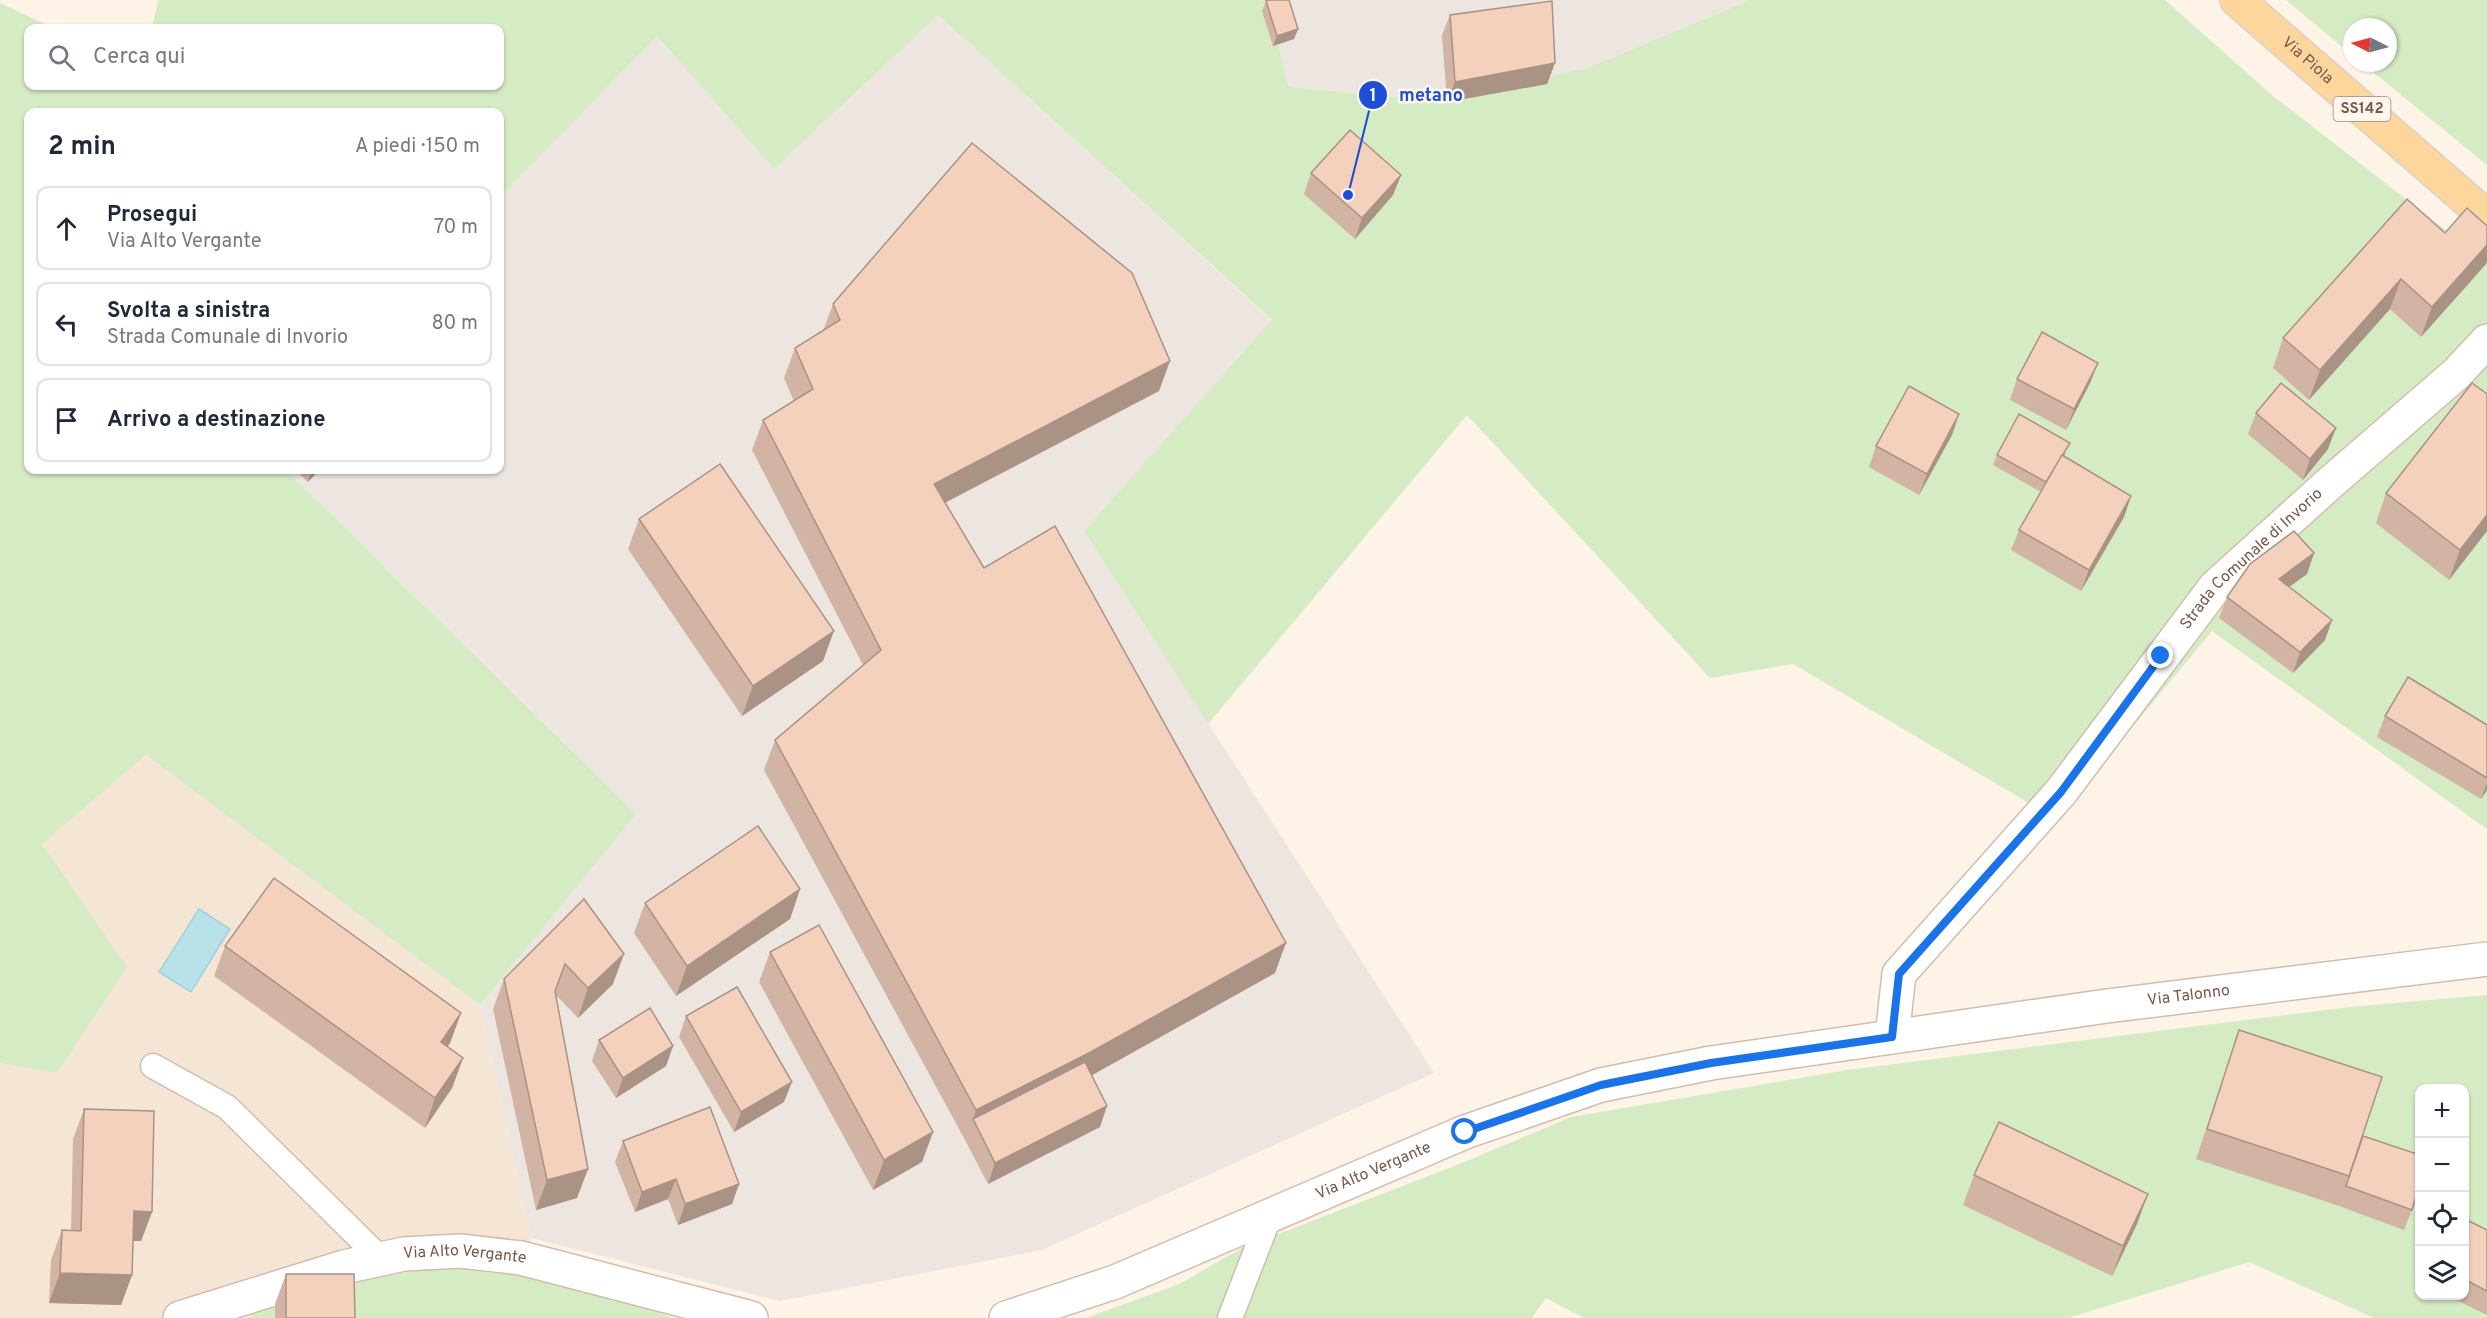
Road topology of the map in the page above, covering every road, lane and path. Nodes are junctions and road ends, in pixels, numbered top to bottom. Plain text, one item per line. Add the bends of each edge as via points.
1 (2237, 0) edge
2 (2487, 217) edge
3 (2487, 341) edge
4 (2487, 959) edge
5 (1892, 1037) junction
6 (153, 1066) dead end
7 (1270, 1215) junction
8 (381, 1259) junction
9 (180, 1318) edge
10 (752, 1318) edge
11 (1006, 1318) edge
12 (1230, 1318) edge

1 - 2 main road, Via Piola / SS142
3 - 5 main road, Strada Comunale di Invorio via 2456,374 2215,587 2061,792 1899,974
4 - 5 main road, Via Talonno
5 - 7 main road, Via Alto Vergante via 1711,1063 1601,1085 1465,1132
6 - 8 lane via 227,1107
7 - 11 main road, Via Alto Vergante via 1115,1282
7 - 12 lane
8 - 9 main road, Via Alto Vergante
8 - 10 main road, Via Alto Vergante via 460,1251 521,1258

